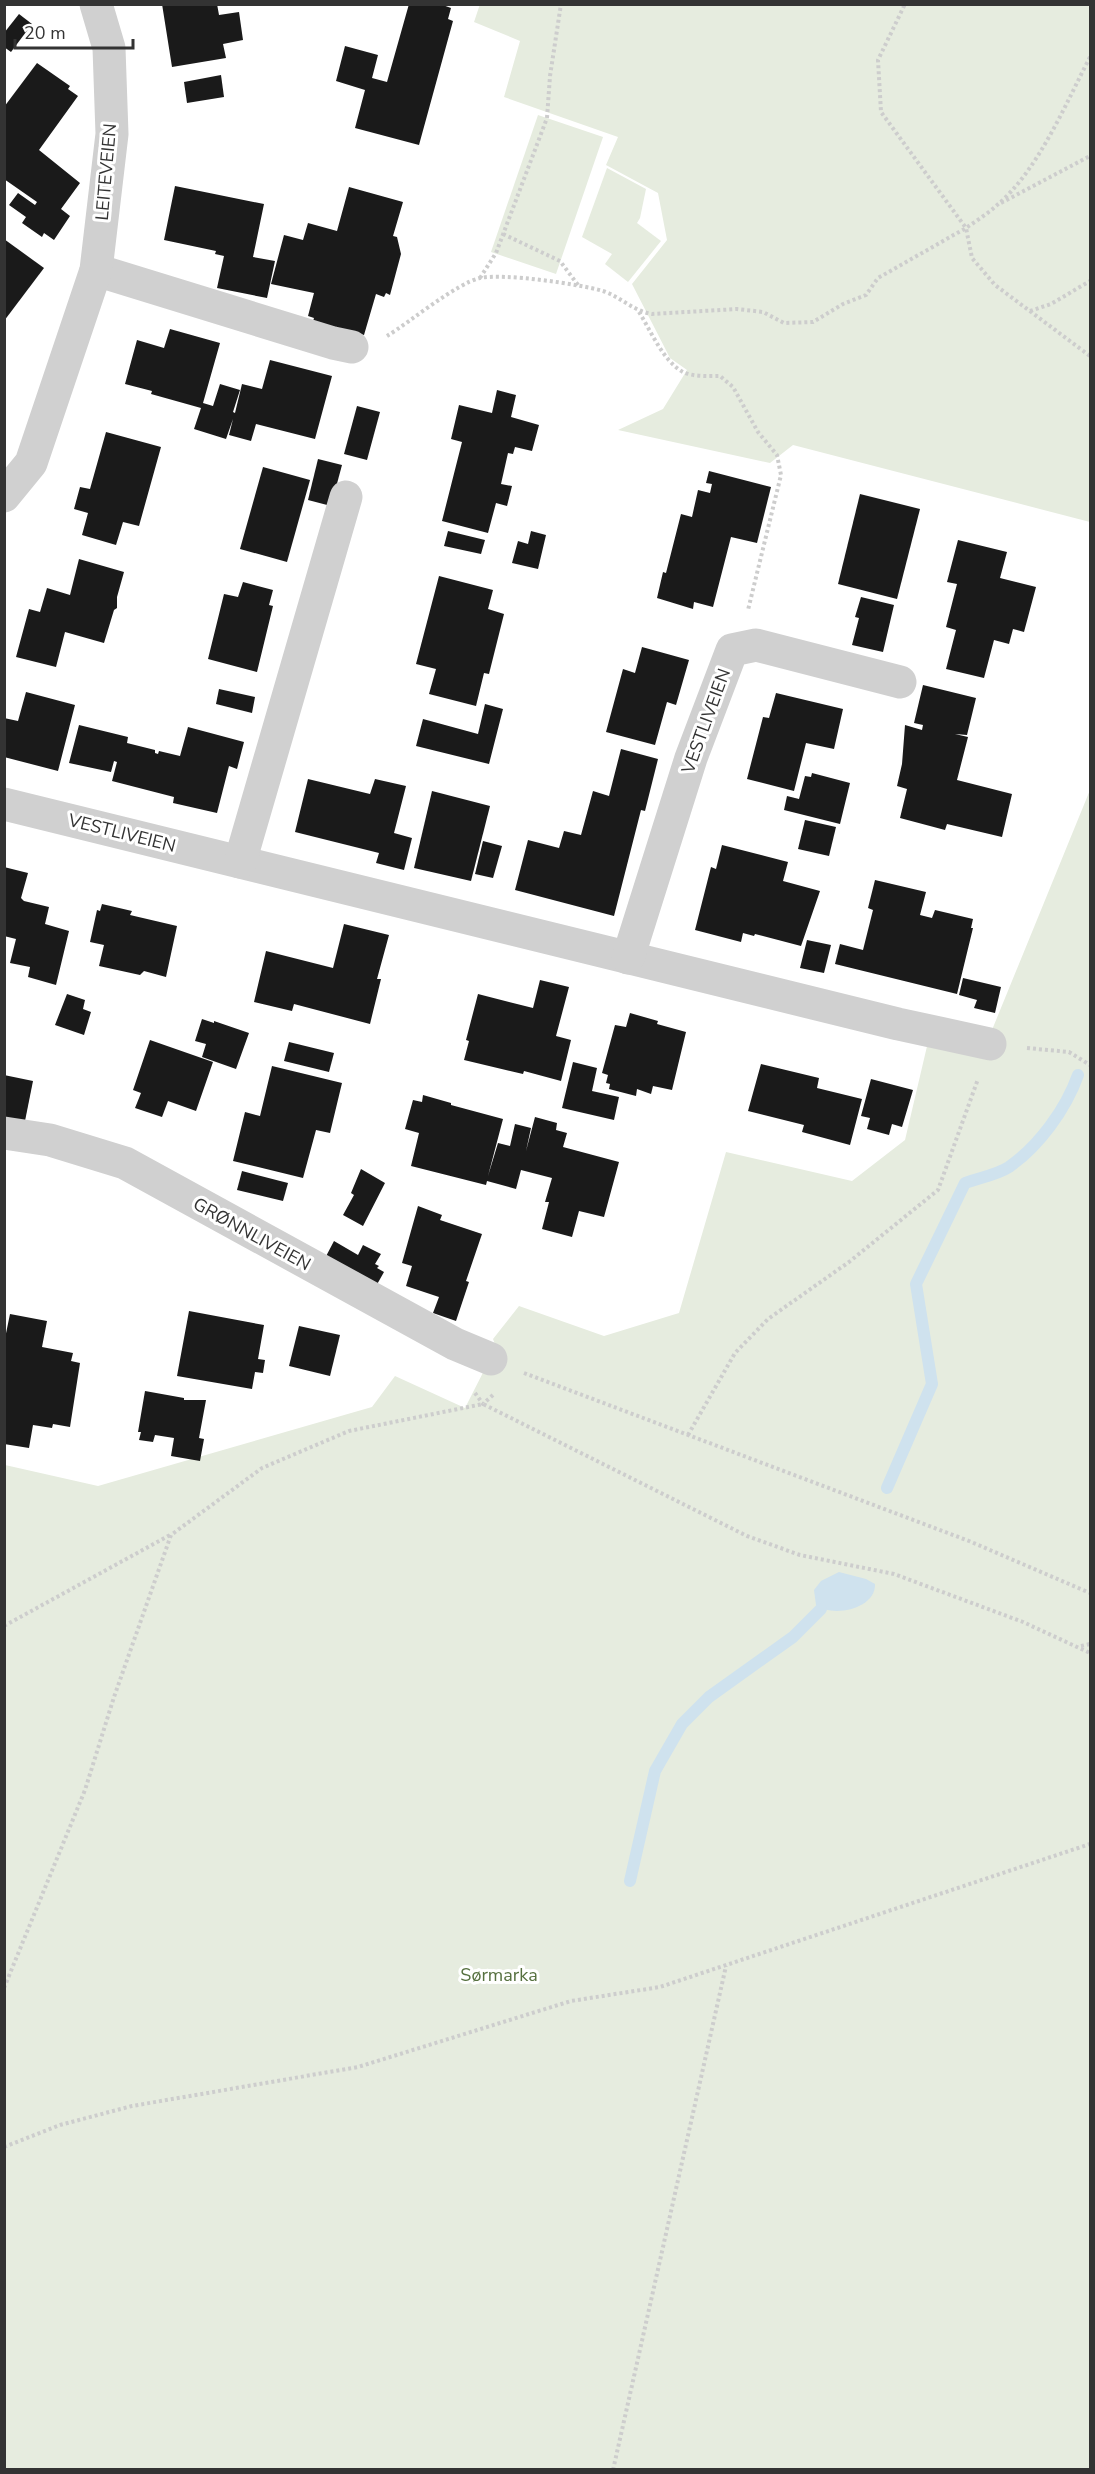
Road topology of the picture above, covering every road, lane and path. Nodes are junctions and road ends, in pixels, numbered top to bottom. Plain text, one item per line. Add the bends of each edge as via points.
1 (96, 4) edge
2 (561, 4) edge
3 (905, 4) edge
4 (1090, 57) edge
5 (1090, 156) edge
6 (998, 205) junction
7 (966, 228) junction
8 (503, 234) junction
9 (96, 270) junction
10 (480, 278) junction
11 (1090, 281) edge
12 (579, 286) junction
13 (1030, 311) junction
14 (639, 312) junction
15 (352, 347) joint
16 (1090, 356) edge
17 (4, 496) edge
18 (346, 497) dead end
19 (753, 588) dead end
20 (900, 682) dead end
21 (4, 804) edge
22 (240, 862) junction
23 (628, 958) junction
24 (990, 1044) junction
25 (1090, 1065) edge
26 (4, 1133) edge
27 (491, 1359) joint
28 (688, 1435) junction
29 (171, 1535) junction
30 (1090, 1593) edge
31 (4, 1626) edge
32 (1090, 1644) edge
33 (1080, 1646) junction
34 (1090, 1653) edge
35 (1090, 1844) edge
36 (727, 1965) junction
37 (4, 1988) edge
38 (4, 2147) edge
39 (612, 2469) edge

1 - 9 street, LEITEVEIEN via 108,48 112,134
2 - 8 path via 547,118
3 - 7 path via 878,60 881,112
4 - 6 path via 1043,146
5 - 6 path
6 - 7 path
7 - 13 path via 972,258 995,285
7 - 14 path via 878,278 866,295 813,322 784,323 763,312 737,309
8 - 10 path
8 - 12 path via 560,261
9 - 15 street
9 - 17 street, LEITEVEIEN via 32,463
10 - 12 path via 506,277
10 - 15 path via 463,285 380,340
11 - 13 path via 1051,304
12 - 14 path via 605,292
13 - 16 path
14 - 19 path via 669,360 684,373 720,376 733,387 758,432 777,455 781,475
18 - 22 street
20 - 23 street, VESTLIVEIEN via 756,645 732,650 691,758
21 - 22 street, VESTLIVEIEN
22 - 23 street, VESTLIVEIEN
23 - 24 street, VESTLIVEIEN
24 - 25 path via 1069,1052
24 - 28 path via 938,1190 849,1262 768,1319 735,1353
26 - 27 street, GRØNNLIVEIEN via 50,1140 125,1162 385,1296 455,1344
27 - 28 path
28 - 30 path via 969,1541
29 - 31 path
29 - 33 path via 262,1468 349,1431 483,1404 747,1536 800,1555 894,1574
29 - 37 path via 85,1790
32 - 33 path
33 - 34 path
35 - 36 path
36 - 38 path via 660,1986 571,2001 358,2067 132,2106 60,2125
36 - 39 path

